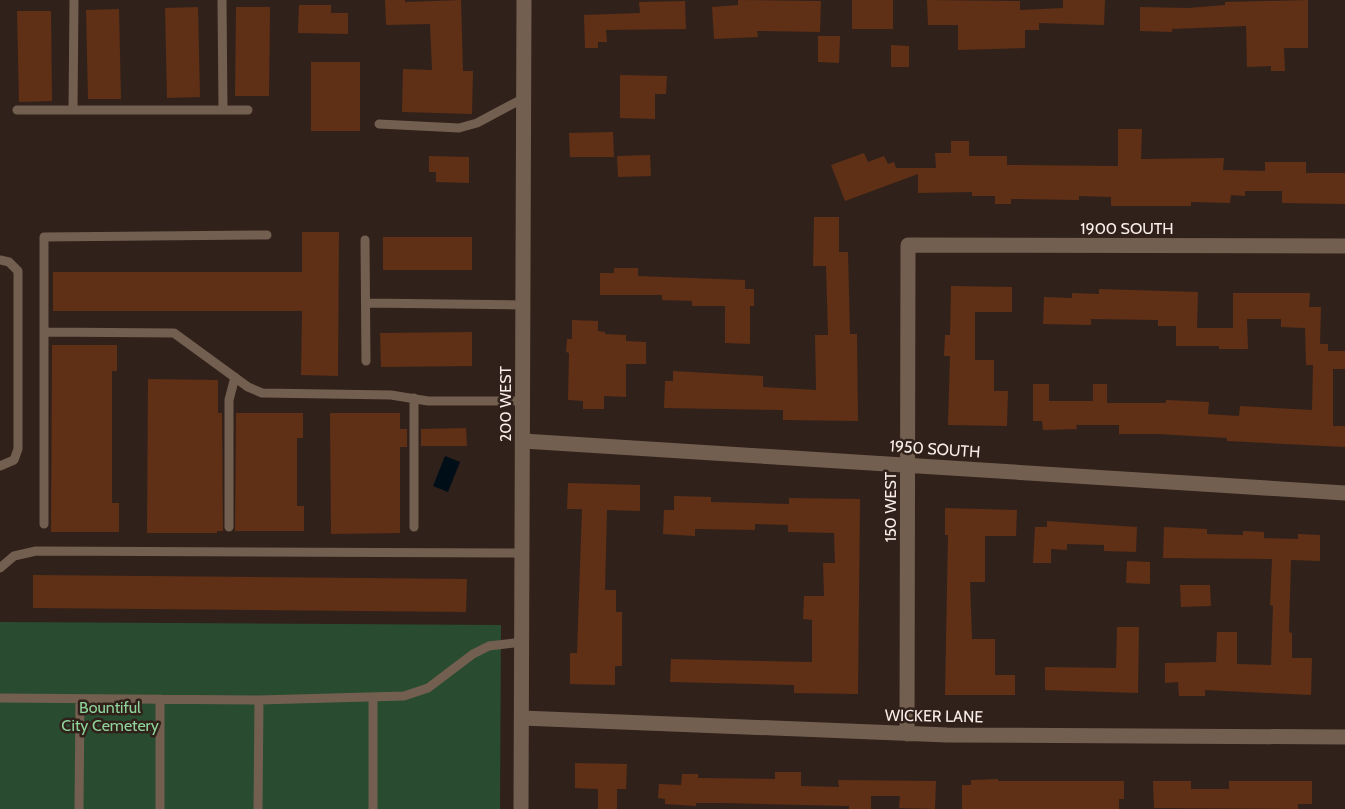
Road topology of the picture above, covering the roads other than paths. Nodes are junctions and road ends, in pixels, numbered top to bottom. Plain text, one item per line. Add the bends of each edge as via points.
1 (74, 0) edge
2 (222, 0) edge
3 (524, 0) edge
4 (524, 98) junction
5 (16, 110) dead end
6 (73, 110) junction
7 (223, 110) junction
8 (248, 110) dead end
9 (379, 124) dead end
10 (267, 235) dead end
11 (365, 240) dead end
12 (908, 245) joint
13 (1345, 246) edge
14 (0, 260) edge
15 (366, 303) junction
16 (523, 305) junction
17 (44, 332) junction
18 (366, 361) dead end
19 (235, 377) junction
20 (414, 398) junction
21 (523, 400) junction
22 (523, 441) junction
23 (908, 465) junction
24 (0, 466) edge
25 (1345, 492) edge
26 (44, 524) dead end
27 (230, 527) dead end
28 (414, 527) dead end
29 (522, 553) junction
30 (0, 568) edge
31 (522, 642) junction
32 (0, 698) edge
33 (373, 698) junction
34 (80, 699) junction
35 (160, 699) junction
36 (259, 700) junction
37 (522, 718) junction
38 (907, 734) junction
39 (1345, 737) edge
40 (79, 809) edge
41 (160, 809) edge
42 (258, 809) edge
43 (373, 809) edge
44 (521, 809) edge

1 - 6 lane
2 - 7 lane
3 - 4 street, 200 WEST
4 - 9 lane via 477,123 459,128
4 - 16 street, 200 WEST
5 - 6 lane
6 - 7 lane
7 - 8 lane
10 - 17 lane via 44,237
11 - 15 lane
12 - 13 street, 1900 SOUTH
12 - 23 street, 150 WEST
14 - 24 lane via 18,271 20,319 18,449 15,460
15 - 16 lane
15 - 18 lane
16 - 21 street, 200 WEST
17 - 19 lane via 174,333
17 - 26 lane
19 - 20 lane via 248,387 278,395
19 - 27 lane via 229,400
20 - 21 lane
20 - 28 lane
21 - 22 street, 200 WEST
22 - 23 street, 1950 SOUTH
22 - 29 street, 200 WEST
23 - 25 street, 1950 SOUTH
23 - 38 street, 150 WEST
29 - 30 lane via 36,551 14,556
29 - 31 street, 200 WEST
31 - 33 lane via 497,643 483,649 418,693
31 - 37 street, 200 WEST
32 - 34 lane
33 - 36 lane
33 - 43 lane
34 - 35 lane
34 - 40 lane
35 - 36 lane
35 - 41 lane
36 - 42 lane
37 - 38 street, WICKER LANE
37 - 44 street, 200 WEST
38 - 39 street, WICKER LANE

